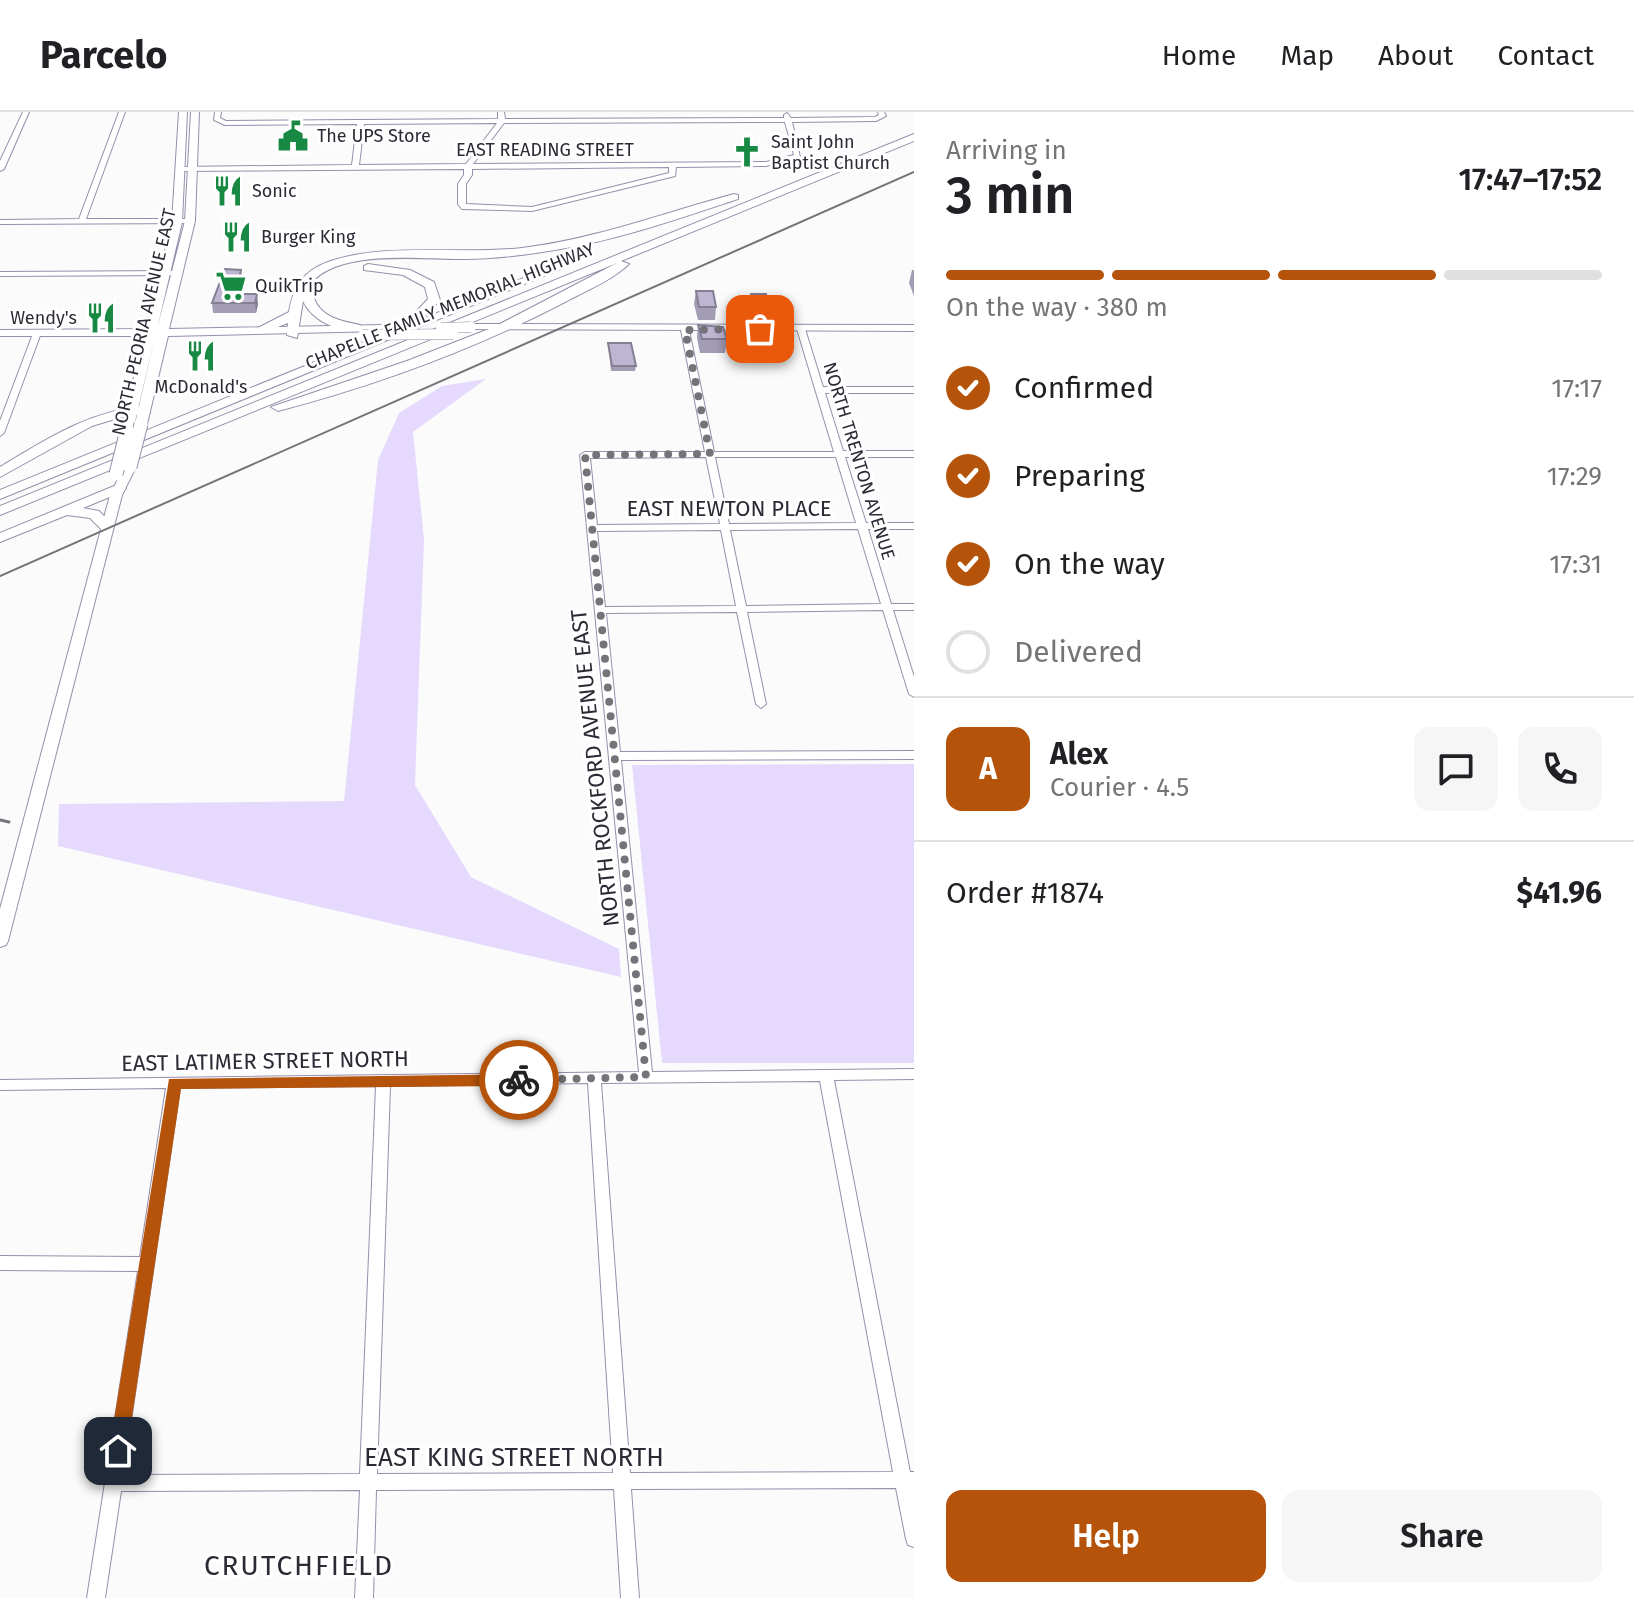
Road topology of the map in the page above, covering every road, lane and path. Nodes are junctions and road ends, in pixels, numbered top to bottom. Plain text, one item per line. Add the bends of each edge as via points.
1 (26, 112) edge
2 (122, 112) edge
3 (183, 112) edge
4 (195, 112) edge
5 (314, 112) edge
6 (602, 112) edge
7 (881, 115) edge
8 (217, 116) edge
9 (407, 116) edge
10 (501, 116) edge
11 (694, 116) edge
12 (787, 116) edge
13 (604, 121) junction
14 (312, 122) junction
15 (361, 122) junction
16 (914, 125) edge
17 (914, 137) edge
18 (468, 166) junction
19 (673, 166) junction
20 (355, 168) junction
21 (0, 169) edge
22 (180, 169) junction
23 (192, 169) junction
24 (734, 197) junction
25 (82, 221) junction
26 (190, 221) junction
27 (0, 222) edge
28 (177, 222) junction
29 (700, 224) junction
30 (179, 273) junction
31 (0, 274) edge
32 (165, 274) junction
33 (535, 312) junction
34 (296, 313) junction
35 (500, 327) junction
36 (551, 328) junction
37 (914, 328) edge
38 (262, 329) junction
39 (801, 329) junction
40 (685, 330) junction
41 (360, 331) junction
42 (226, 332) junction
43 (293, 332) junction
44 (0, 333) edge
45 (37, 333) junction
46 (150, 333) junction
47 (165, 333) junction
48 (380, 334) junction
49 (487, 334) junction
50 (821, 390) junction
51 (914, 390) edge
52 (138, 410) junction
53 (0, 433) edge
54 (141, 452) junction
55 (710, 454) junction
56 (841, 454) junction
57 (914, 454) edge
58 (0, 473) edge
59 (117, 481) junction
60 (0, 495) edge
61 (0, 511) edge
62 (62, 512) junction
63 (914, 526) edge
64 (862, 527) junction
65 (108, 528) junction
66 (592, 528) junction
67 (726, 528) junction
68 (0, 538) edge
69 (914, 607) edge
70 (886, 608) junction
71 (742, 609) junction
72 (601, 610) junction
73 (914, 694) edge
74 (761, 704) dead end
75 (914, 755) edge
76 (617, 756) junction
77 (0, 939) edge
78 (914, 1074) edge
79 (826, 1075) junction
80 (646, 1077) junction
81 (594, 1078) junction
82 (383, 1081) junction
83 (174, 1084) junction
84 (0, 1085) edge
85 (0, 1263) edge
86 (146, 1264) junction
87 (908, 1480) edge
88 (113, 1483) junction
89 (369, 1484) junction
90 (622, 1484) junction
91 (914, 1539) edge
92 (96, 1598) edge
93 (364, 1598) edge
94 (630, 1598) edge

1 - 21 street
2 - 25 street
3 - 22 main road, NORTH PEORIA AVENUE EAST
4 - 23 main road, NORTH PEORIA AVENUE EAST
5 - 14 street
6 - 13 street
7 - 12 street
8 - 14 street
9 - 10 street
9 - 15 street
10 - 13 street
10 - 18 street
11 - 12 street
11 - 13 street
12 - 19 street, EAST READING STREET via 798,156 766,164
14 - 15 street
15 - 20 street
16 - 24 highway, CHAPELLE FAMILY MEMORIAL HIGHWAY
17 - 29 highway, CHAPELLE FAMILY MEMORIAL HIGHWAY
18 - 19 street, EAST READING STREET
18 - 19 street via 462,184 464,206 532,209 672,174
18 - 20 street, EAST READING STREET
20 - 23 street, EAST READING STREET
22 - 23 street, EAST READING STREET
22 - 28 main road, NORTH PEORIA AVENUE EAST
23 - 26 main road, NORTH PEORIA AVENUE EAST
24 - 34 highway via 566,245 344,262 306,280
24 - 48 highway, CHAPELLE FAMILY MEMORIAL HIGHWAY
25 - 27 street
25 - 28 street
26 - 28 street
26 - 30 main road, NORTH PEORIA AVENUE EAST
28 - 32 main road, NORTH PEORIA AVENUE EAST
29 - 33 highway
29 - 54 highway, CHAPELLE FAMILY MEMORIAL HIGHWAY
30 - 32 street
30 - 47 main road, NORTH PEORIA AVENUE EAST
31 - 32 street
32 - 46 main road, NORTH PEORIA AVENUE EAST
33 - 35 highway
33 - 36 highway via 536,319
34 - 38 highway
34 - 43 highway
35 - 36 main road
35 - 48 main road, bridge
35 - 49 highway
36 - 40 main road
36 - 49 main road
37 - 39 main road
38 - 42 main road
38 - 43 main road
39 - 40 main road
39 - 50 street, NORTH TRENTON AVENUE
40 - 55 street
41 - 43 main road
41 - 48 main road
41 - 48 highway via 312,310 308,298 316,284 340,272 371,268 406,272 430,285 432,305
41 - 49 main road, bridge
42 - 43 main road
42 - 47 main road
44 - 45 main road
45 - 46 main road
45 - 53 street
46 - 47 main road
46 - 52 main road, NORTH PEORIA AVENUE EAST
47 - 52 main road, NORTH PEORIA AVENUE EAST
48 - 60 highway, CHAPELLE FAMILY MEMORIAL HIGHWAY
49 - 54 highway via 391,373
50 - 51 street
50 - 56 street, NORTH TRENTON AVENUE
52 - 58 highway via 99,416
52 - 59 main road, NORTH PEORIA AVENUE EAST, bridge via 127,430
52 - 59 main road, NORTH PEORIA AVENUE EAST, bridge via 141,424 126,482
54 - 61 highway, CHAPELLE FAMILY MEMORIAL HIGHWAY
55 - 56 street
55 - 66 street, NORTH ROCKFORD AVENUE EAST via 585,455
55 - 67 street
56 - 57 street
56 - 64 street, NORTH TRENTON AVENUE
59 - 62 highway
59 - 65 main road, NORTH PEORIA AVENUE EAST
62 - 65 highway via 89,512
62 - 68 highway
63 - 64 street, EAST NEWTON PLACE
64 - 67 street, EAST NEWTON PLACE
64 - 70 street, NORTH TRENTON AVENUE
65 - 77 main road, NORTH PEORIA AVENUE EAST
66 - 67 street, EAST NEWTON PLACE
66 - 72 street, NORTH ROCKFORD AVENUE EAST
67 - 71 street
69 - 70 street
70 - 71 street
70 - 73 street, NORTH TRENTON AVENUE
71 - 72 street
71 - 74 street
72 - 76 street, NORTH ROCKFORD AVENUE EAST
75 - 76 street
76 - 80 street, NORTH ROCKFORD AVENUE EAST
78 - 79 street, EAST LATIMER STREET NORTH
79 - 80 street, EAST LATIMER STREET NORTH
79 - 87 street
80 - 81 street, EAST LATIMER STREET NORTH
81 - 82 street, EAST LATIMER STREET NORTH
81 - 90 street
82 - 83 street, EAST LATIMER STREET NORTH
82 - 89 street
83 - 84 street, EAST LATIMER STREET NORTH
83 - 86 street
85 - 86 street
86 - 88 street
87 - 90 street, EAST KING STREET NORTH
87 - 91 street
88 - 89 street, EAST KING STREET NORTH
88 - 92 street
89 - 90 street, EAST KING STREET NORTH
89 - 93 street
90 - 94 street

